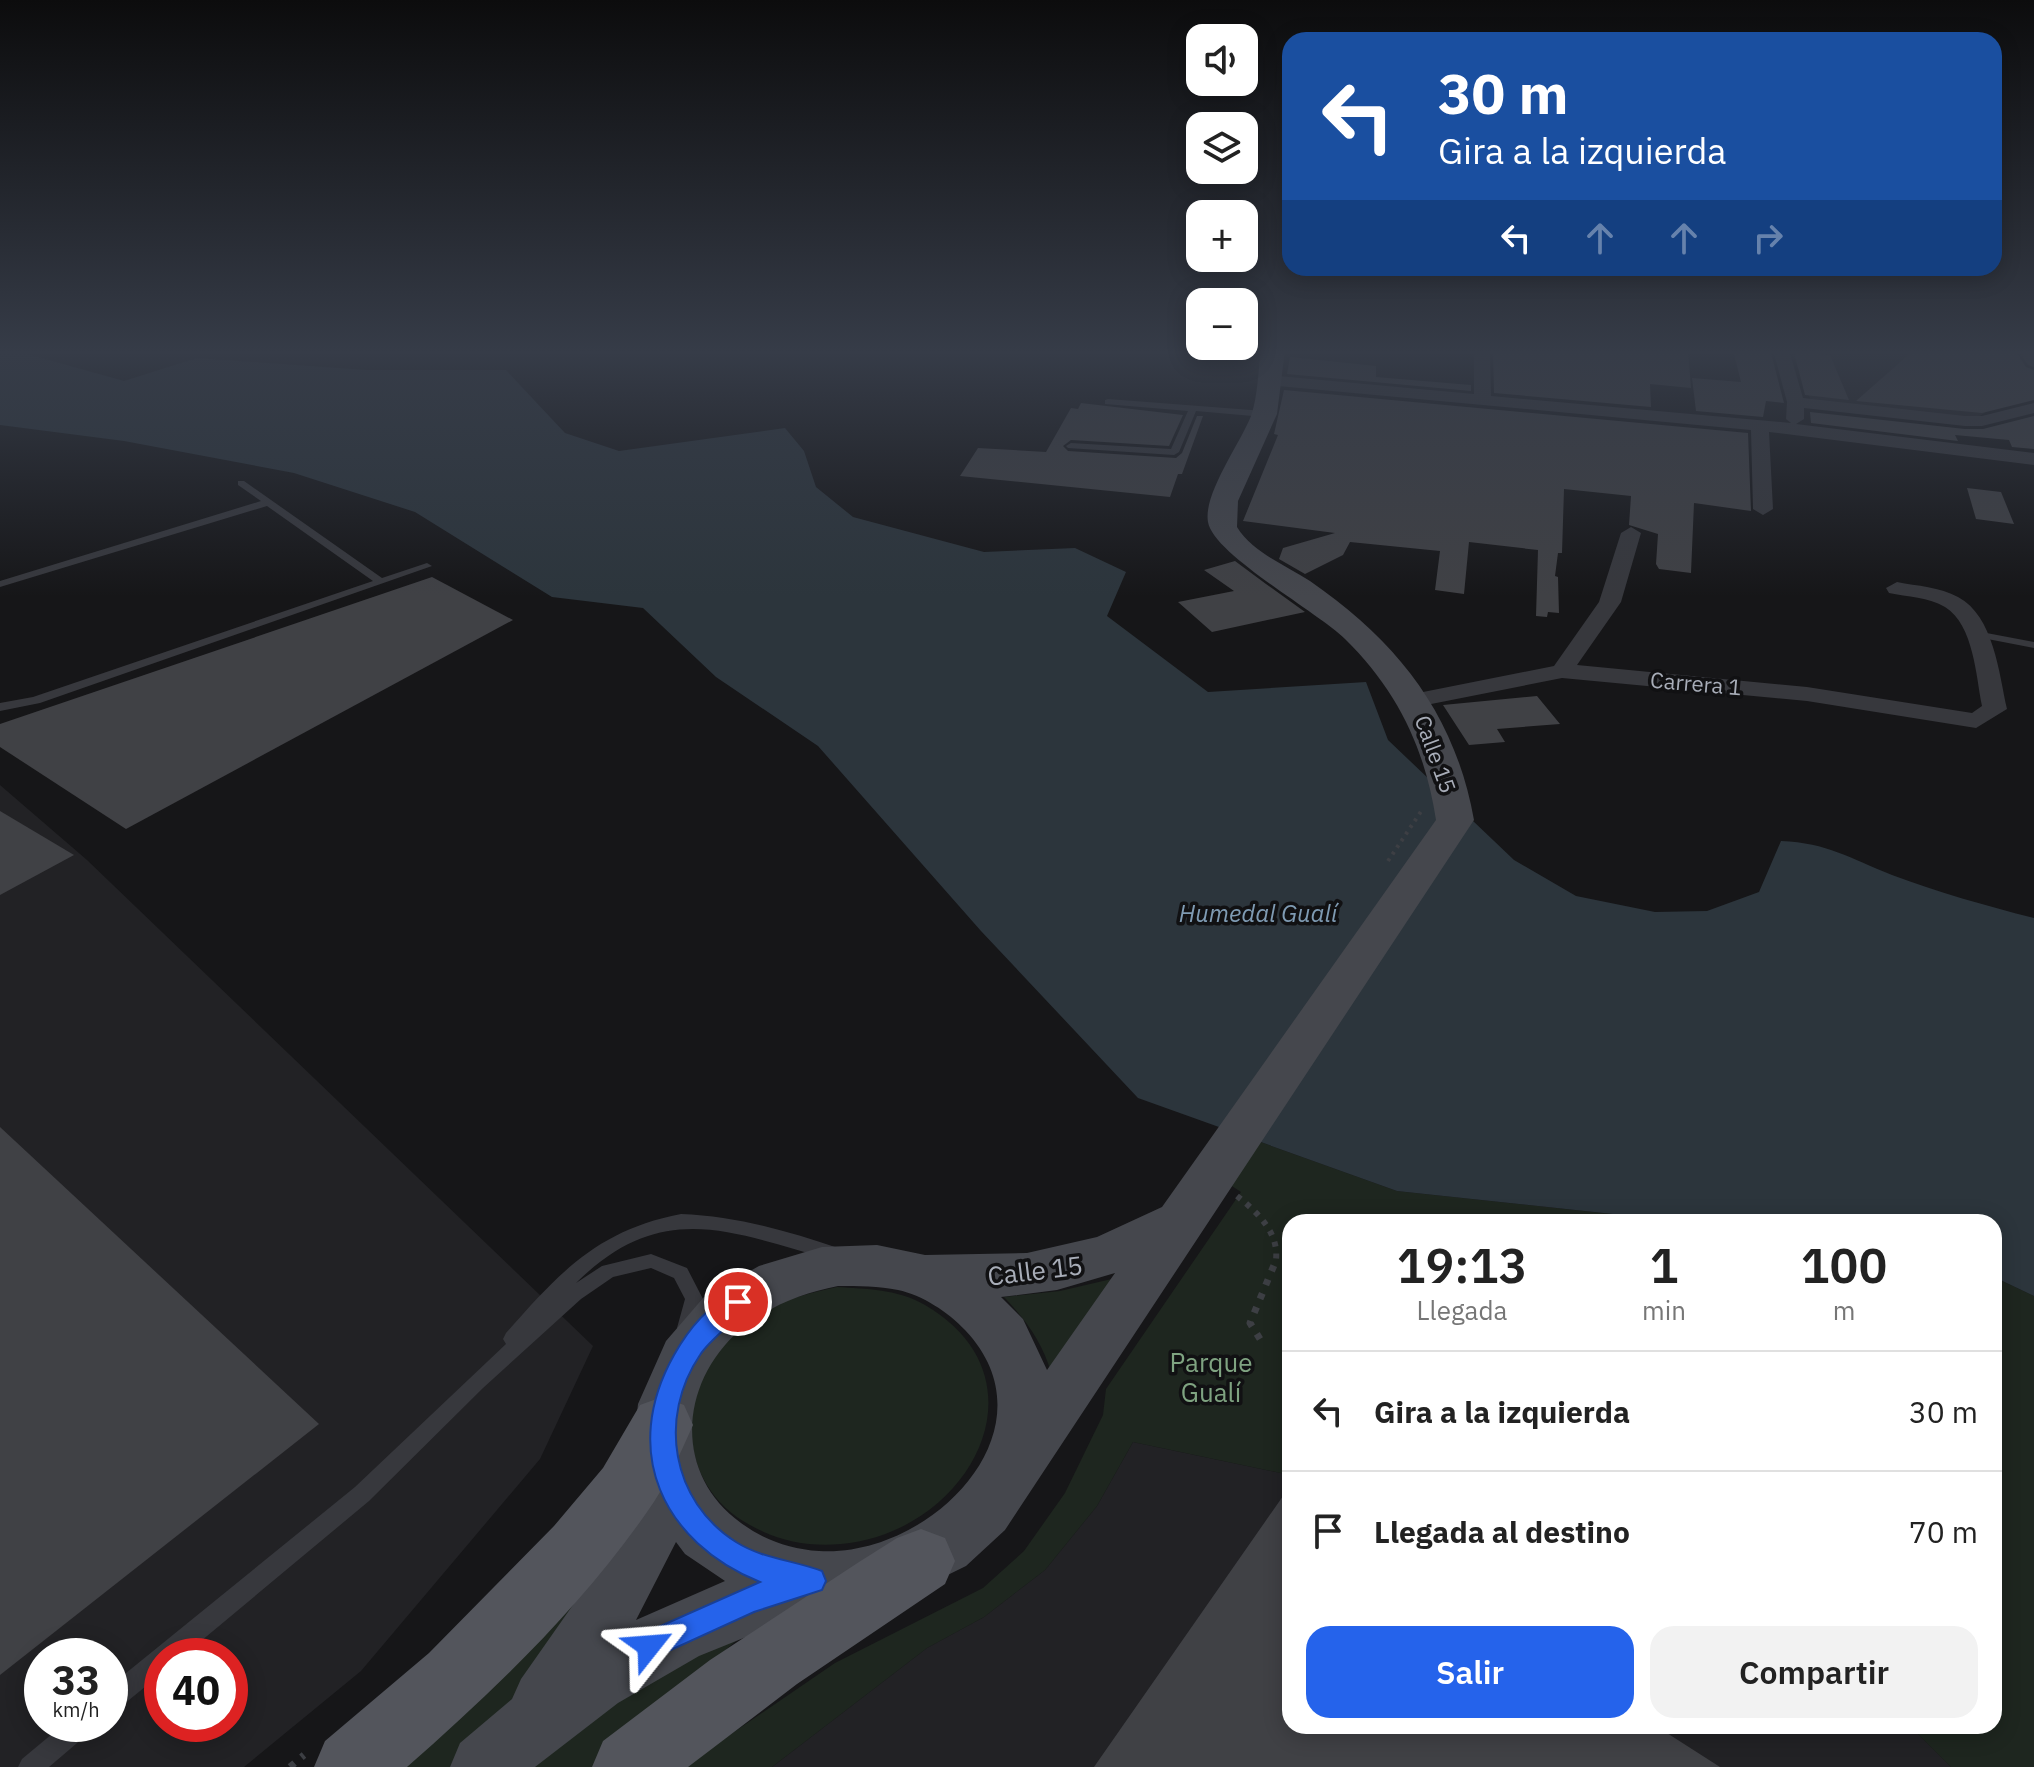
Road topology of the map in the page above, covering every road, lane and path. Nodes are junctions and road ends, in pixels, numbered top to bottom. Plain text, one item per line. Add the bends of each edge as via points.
1 (1183, 432) edge
2 (1256, 432) edge
3 (1760, 432) edge
4 (1822, 432) edge
5 (1071, 446) dead end
6 (2034, 459) edge
7 (241, 483) dead end
8 (269, 502) junction
9 (1763, 509) dead end
10 (1631, 533) dead end
11 (427, 566) dead end
12 (380, 581) junction
13 (0, 584) edge
14 (1897, 588) dead end
15 (1976, 634) junction
16 (2034, 645) edge
17 (1562, 671) junction
18 (1416, 700) junction
19 (0, 707) edge
20 (1197, 1205) junction
21 (880, 1265) junction
22 (1260, 1339) dead end
23 (476, 1382) junction
24 (668, 1432) junction
25 (1016, 1461) junction
26 (921, 1561) junction
27 (812, 1581) junction
28 (186, 1638) edge
29 (144, 1673) edge
30 (128, 1686) edge
31 (60, 1742) edge
32 (498, 1754) edge
33 (30, 1767) edge
34 (351, 1767) edge
35 (629, 1767) edge

1 - 5 lane via 1174,452
2 - 18 street, Calle 15 via 1224,501 1220,515 1225,531 1241,548 1354,627
3 - 9 street
4 - 6 street
7 - 8 lane
8 - 12 lane
8 - 13 lane
10 - 17 street via 1610,602
11 - 12 lane
12 - 19 lane via 36,700
14 - 15 street via 1953,602
15 - 16 lane
15 - 17 street, Carrera 1 via 1995,709 1976,721 1807,694
17 - 18 street, Carrera 1
18 - 20 street, Calle 15 via 1451,785 1455,820
20 - 21 street, Calle 15 via 1139,1244 1093,1263 1041,1275 987,1278
20 - 22 path via 1259,1212 1276,1246 1276,1264 1250,1323
20 - 25 street, Calle 15
21 - 23 lane via 714,1222 670,1222 633,1232 595,1253 562,1282
21 - 24 street via 796,1273 756,1290 720,1315 692,1346
21 - 25 street via 948,1286 999,1330 1024,1392 1025,1426
23 - 24 lane via 586,1286 608,1271 651,1261 681,1273 694,1299
23 - 28 lane via 362,1494
24 - 27 street via 693,1522 725,1551 766,1571
24 - 32 street via 623,1586
24 - 34 main road via 578,1548 454,1678
25 - 26 street via 995,1500 962,1534
26 - 27 street via 867,1578
26 - 35 main road via 824,1621 705,1705
27 - 32 street via 750,1599 629,1657
29 - 30 lane
31 - 33 lane

